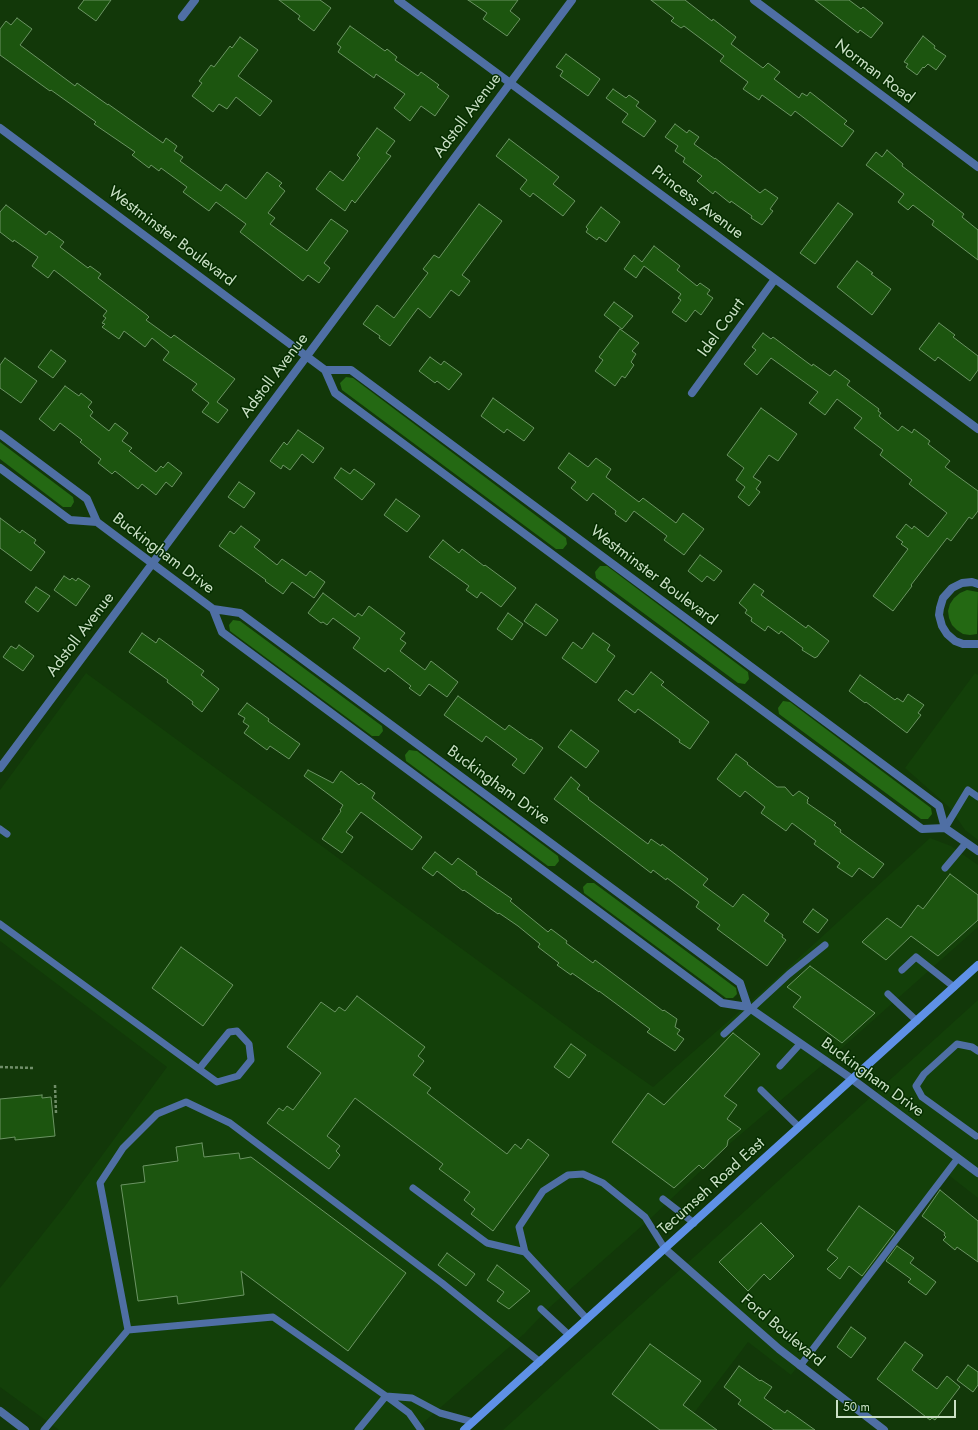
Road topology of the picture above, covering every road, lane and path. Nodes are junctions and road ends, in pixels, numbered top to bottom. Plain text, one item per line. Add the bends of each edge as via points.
1 (195, 0) edge
2 (398, 0) edge
3 (572, 0) edge
4 (754, 0) edge
5 (182, 17) dead end
6 (510, 83) junction
7 (0, 128) edge
8 (978, 167) edge
9 (775, 279) junction
10 (307, 356) junction
11 (326, 370) junction
12 (692, 393) dead end
13 (978, 429) edge
14 (0, 434) edge
15 (0, 468) edge
16 (97, 522) junction
17 (152, 563) junction
18 (978, 584) edge
19 (213, 609) junction
20 (978, 644) edge
21 (0, 766) edge
22 (978, 797) edge
23 (945, 828) junction
24 (0, 829) edge
25 (7, 834) dead end
26 (966, 843) junction
27 (977, 848) edge
28 (945, 868) dead end
29 (0, 924) edge
30 (825, 945) dead end
31 (978, 965) edge
32 (902, 970) dead end
33 (954, 987) junction
34 (888, 994) dead end
35 (749, 1008) junction
36 (917, 1020) junction
37 (724, 1034) dead end
38 (800, 1044) junction
39 (978, 1051) edge
40 (780, 1066) dead end
41 (0, 1067) edge
42 (33, 1068) dead end
43 (199, 1069) junction
44 (852, 1079) junction
45 (55, 1085) dead end
46 (761, 1090) dead end
47 (56, 1113) dead end
48 (799, 1127) junction
49 (976, 1136) dead end
50 (958, 1158) junction
51 (978, 1173) edge
52 (414, 1188) dead end
53 (663, 1199) dead end
54 (694, 1223) junction
55 (665, 1249) junction
56 (524, 1252) junction
57 (541, 1309) dead end
58 (587, 1319) junction
59 (128, 1330) junction
60 (569, 1335) junction
61 (540, 1362) junction
62 (800, 1366) junction
63 (386, 1396) junction
64 (0, 1411) edge
65 (473, 1422) junction
66 (26, 1430) edge
67 (44, 1430) edge
68 (358, 1430) edge
69 (421, 1430) edge
70 (464, 1430) edge
71 (884, 1430) edge

1 - 5 street
2 - 6 street, Princess Avenue
3 - 6 street, Adstoll Avenue
4 - 8 street, Norman Road
6 - 9 street, Princess Avenue
6 - 10 street, Adstoll Avenue
7 - 10 street, Westminster Boulevard
9 - 12 street, Idel Court
9 - 13 street, Princess Avenue
10 - 11 street, Westminster Boulevard
10 - 17 street, Adstoll Avenue
11 - 23 street via 335,393 922,829
11 - 23 street, Westminster Boulevard via 351,370 377,389 939,806
14 - 16 street, Buckingham Drive via 87,499
15 - 16 street, Buckingham Drive via 70,520
16 - 17 street, Buckingham Drive
17 - 19 street, Buckingham Drive
17 - 21 street, Adstoll Avenue
18 - 20 street via 962,583 952,588 943,598 939,615 942,626 955,641
19 - 35 street, Buckingham Drive via 222,632 722,1003
19 - 35 street, Buckingham Drive via 240,613 740,983
22 - 23 lane via 968,790
23 - 26 street
24 - 25 lane
26 - 27 street
26 - 28 lane
29 - 43 lane
30 - 35 lane
31 - 33 main road, Tecumseh Road East
32 - 33 lane via 916,957
33 - 36 main road, Tecumseh Road East
34 - 36 lane
35 - 37 lane
35 - 38 street, Buckingham Drive
36 - 44 main road, Tecumseh Road East
38 - 40 lane
38 - 44 street, Buckingham Drive
39 - 49 lane via 957,1044 924,1074 916,1086 922,1097
41 - 42 path
43 - 43 lane via 217,1082 238,1076 251,1060 249,1044 237,1031 229,1032
44 - 48 main road, Tecumseh Road East
44 - 50 street, Buckingham Drive
45 - 47 path
46 - 48 lane
48 - 54 main road, Tecumseh Road East
50 - 51 street, Buckingham Drive
50 - 62 lane
52 - 56 lane via 487,1243
53 - 54 lane
54 - 55 main road, Tecumseh Road East
55 - 56 lane via 645,1216 603,1183 583,1174 568,1175 543,1191 519,1227
55 - 58 main road, Tecumseh Road East
55 - 62 street, Ford Boulevard
56 - 58 lane
57 - 60 lane
58 - 60 main road, Tecumseh Road East
59 - 61 lane via 100,1183 123,1148 157,1114 186,1102 230,1123 442,1283
59 - 63 lane via 273,1317
59 - 67 lane
60 - 61 main road, Tecumseh Road East
61 - 65 main road, Tecumseh Road East
62 - 71 street, Ford Boulevard
63 - 65 lane via 412,1398 440,1413
63 - 68 lane
63 - 69 lane via 408,1413
64 - 66 street
65 - 70 main road, Tecumseh Road East

